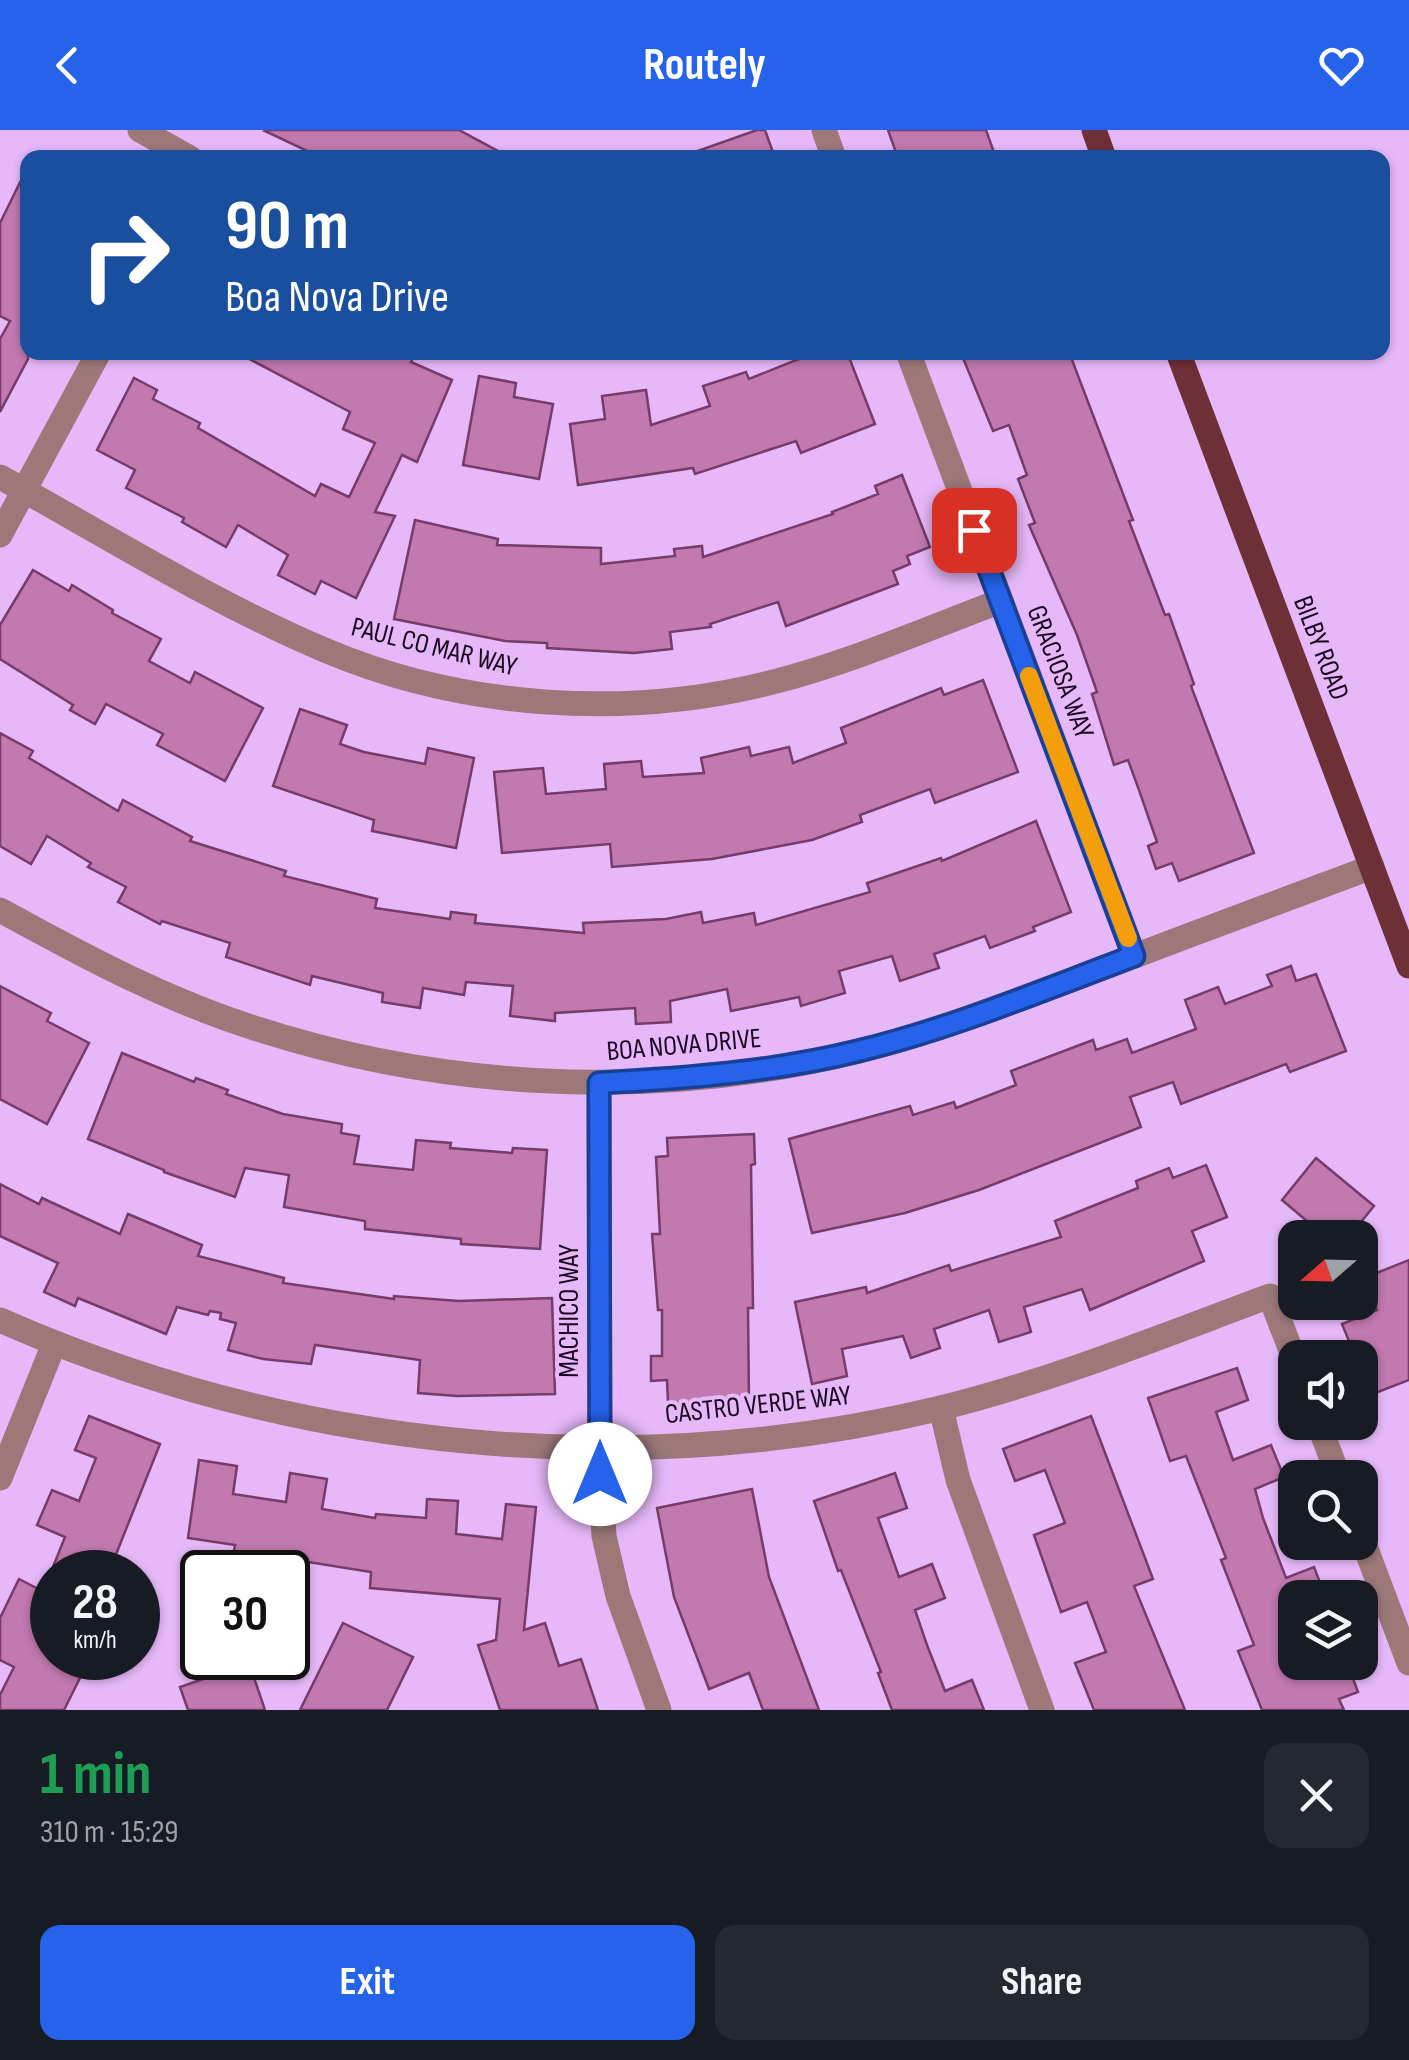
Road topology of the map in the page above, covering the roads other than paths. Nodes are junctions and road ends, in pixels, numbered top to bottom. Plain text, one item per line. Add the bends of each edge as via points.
1 (140, 130) edge
2 (176, 150) edge
3 (96, 360) edge
4 (911, 360) edge
5 (1181, 360) edge
6 (0, 478) edge
7 (24, 491) junction
8 (0, 534) edge
9 (1001, 601) junction
10 (1372, 867) junction
11 (0, 910) edge
12 (1134, 956) junction
13 (1409, 966) edge
14 (599, 1083) junction
15 (0, 1320) edge
16 (1287, 1340) edge
17 (54, 1344) junction
18 (941, 1408) junction
19 (600, 1448) junction
20 (0, 1478) edge
21 (1370, 1560) edge
22 (1409, 1664) edge
23 (660, 1710) edge
24 (1042, 1710) edge

1 - 2 street
3 - 7 street
4 - 9 street, GRACIOSA WAY
5 - 10 main road, BILBY ROAD
6 - 7 street, PAUL CO MAR WAY
7 - 8 street
7 - 9 street, PAUL CO MAR WAY via 328,651 464,691 520,699 632,702 717,694 826,666
9 - 12 street, GRACIOSA WAY
10 - 12 street, BOA NOVA DRIVE
10 - 13 main road, BILBY ROAD
11 - 14 street, BOA NOVA DRIVE via 162,993 293,1040 496,1078
12 - 14 street, BOA NOVA DRIVE via 956,1023 860,1050 698,1078
14 - 19 street, MACHICO WAY
15 - 17 street, CASTRO VERDE WAY
16 - 18 street, CASTRO VERDE WAY via 1270,1296 1046,1378
17 - 19 street, CASTRO VERDE WAY via 186,1389 361,1429
17 - 20 street
18 - 19 street, CASTRO VERDE WAY via 752,1440
18 - 24 street via 958,1480
19 - 23 street, MACHICO WAY via 604,1536 618,1596
21 - 22 street

